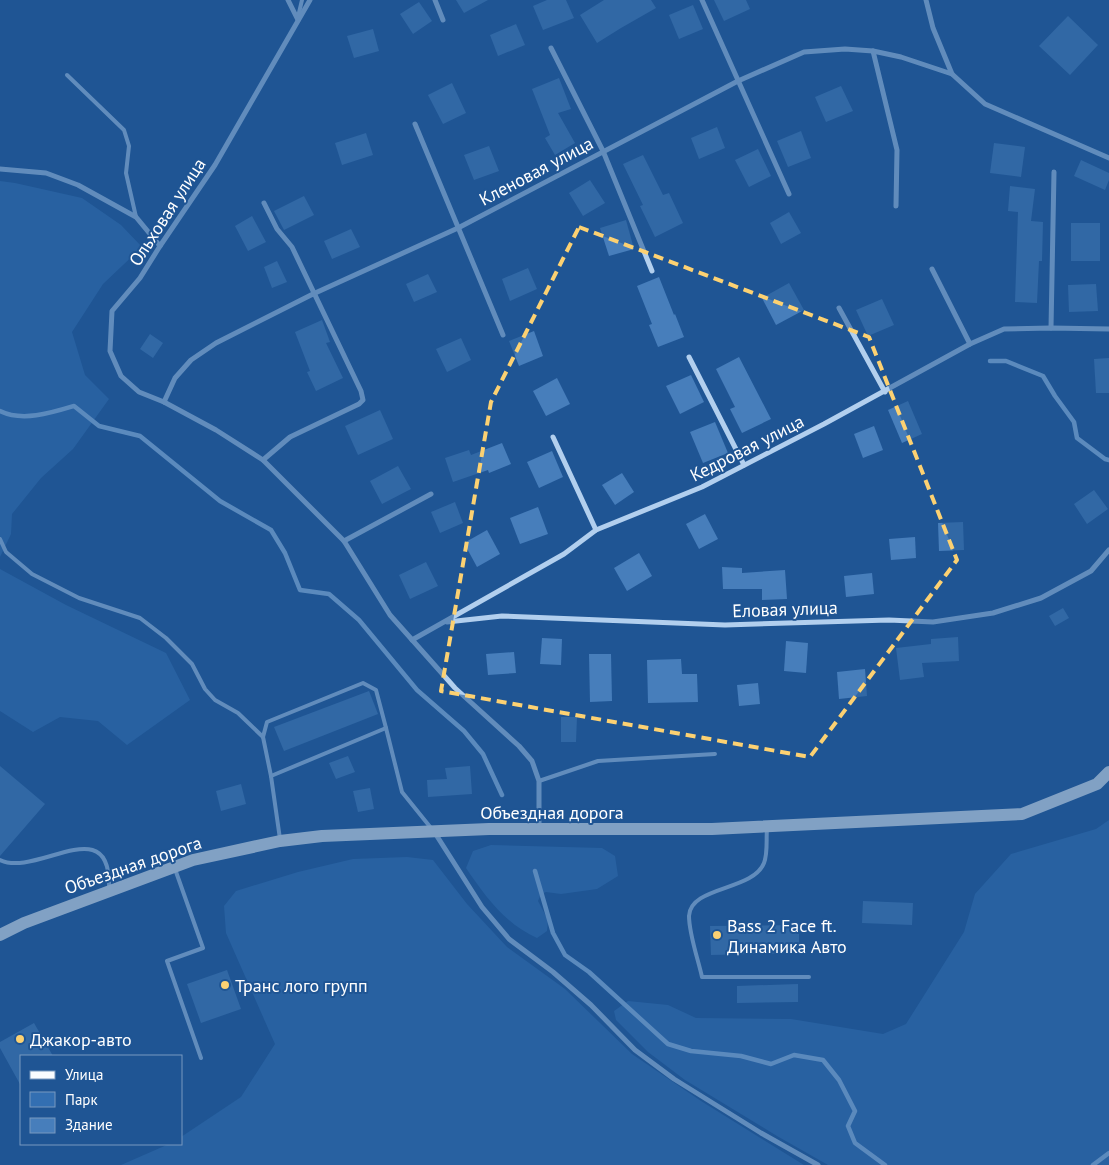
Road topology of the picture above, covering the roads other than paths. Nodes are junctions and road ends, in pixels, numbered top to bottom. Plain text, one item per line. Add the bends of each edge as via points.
1 (288, 0) edge
2 (302, 0) edge
3 (310, 0) edge
4 (435, 0) edge
5 (702, 0) edge
6 (926, 0) edge
7 (298, 20) junction
8 (443, 20) dead end
9 (551, 48) dead end
10 (873, 51) junction
11 (952, 74) junction
12 (67, 75) dead end
13 (738, 81) junction
14 (415, 124) dead end
15 (603, 151) junction
16 (1109, 158) edge
17 (0, 169) edge
18 (1054, 172) dead end
19 (789, 194) dead end
20 (264, 202) dead end
21 (896, 206) dead end
22 (136, 217) junction
23 (458, 228) junction
24 (160, 246) junction
25 (932, 268) dead end
26 (652, 271) dead end
27 (313, 294) junction
28 (839, 308) dead end
29 (1051, 328) junction
30 (1109, 329) edge
31 (503, 335) dead end
32 (970, 344) junction
33 (690, 357) dead end
34 (885, 392) junction
35 (164, 402) junction
36 (553, 437) dead end
37 (263, 460) junction
38 (744, 465) junction
39 (431, 494) dead end
40 (596, 530) junction
41 (0, 539) edge
42 (344, 541) junction
43 (1109, 550) edge
44 (444, 622) junction
45 (412, 640) junction
46 (386, 728) junction
47 (263, 737) junction
48 (715, 754) dead end
49 (1109, 772) edge
50 (271, 776) junction
51 (538, 781) junction
52 (767, 826) junction
53 (539, 829) junction
54 (434, 832) junction
55 (280, 841) junction
56 (0, 860) edge
57 (174, 867) junction
58 (108, 891) junction
59 (0, 935) edge
60 (809, 978) dead end
61 (201, 1058) dead end
62 (818, 1165) edge

1 - 7 street
2 - 7 lane
3 - 7 street, Ольховая улица
4 - 8 street
5 - 13 street
6 - 11 street via 933,28
7 - 24 street, Ольховая улица via 215,165
9 - 15 street
10 - 11 street, Кленовая улица
10 - 13 street, Кленовая улица via 845,48 804,52
10 - 21 street via 897,150
11 - 16 street via 985,104
12 - 22 lane via 124,130 129,146 126,173
13 - 15 street, Кленовая улица
13 - 19 street
14 - 23 street
15 - 23 street, Кленовая улица
15 - 26 street
17 - 22 street via 46,173 78,185
18 - 29 street
20 - 27 street via 277,229 292,247
22 - 24 street
23 - 27 street, Кленовая улица
23 - 31 street
24 - 35 street, Ольховая улица via 140,278 112,311 110,351 121,376 139,392
25 - 32 street
27 - 35 street, Кленовая улица via 191,360 175,378
27 - 37 street via 363,400 290,437
28 - 34 street
29 - 30 street, Кедровая улица
29 - 32 street, Кедровая улица via 1004,329
32 - 34 street, Кедровая улица
33 - 38 street
34 - 38 street, Кедровая улица
35 - 37 street, Ольховая улица
36 - 40 street
37 - 42 street, Ольховая улица
38 - 40 street, Кедровая улица via 702,487
39 - 42 street
40 - 44 street, Кедровая улица via 564,554
41 - 47 lane via 6,552 32,574 79,598 140,618 192,664 205,689 215,700 238,713
42 - 45 street, Ольховая улица via 390,615
43 - 44 street, Еловая улица via 1091,571 1041,598 993,613 933,622 889,620 725,625 502,616
44 - 45 street, Кедровая улица
45 - 51 street, Ольховая улица via 460,693 519,746 532,761
46 - 47 lane via 376,690 363,683 267,722
46 - 50 lane
46 - 54 lane via 402,792
47 - 50 lane
48 - 51 lane via 598,761
49 - 52 main road, Объездная дорога via 1097,784 1022,814
50 - 55 lane
51 - 53 street, Ольховая улица
52 - 53 main road, Объездная дорога
52 - 60 lane via 764,864 749,879 704,896 689,914 702,976
53 - 54 main road, Объездная дорога
54 - 55 main road, Объездная дорога via 322,836
54 - 62 street via 482,907 510,939 591,1005 635,1050 674,1079
55 - 57 main road, Объездная дорога
56 - 58 lane via 23,864 73,850 91,849 108,864
57 - 58 main road, Объездная дорога
57 - 61 lane via 203,948 167,961
58 - 59 main road, Объездная дорога

